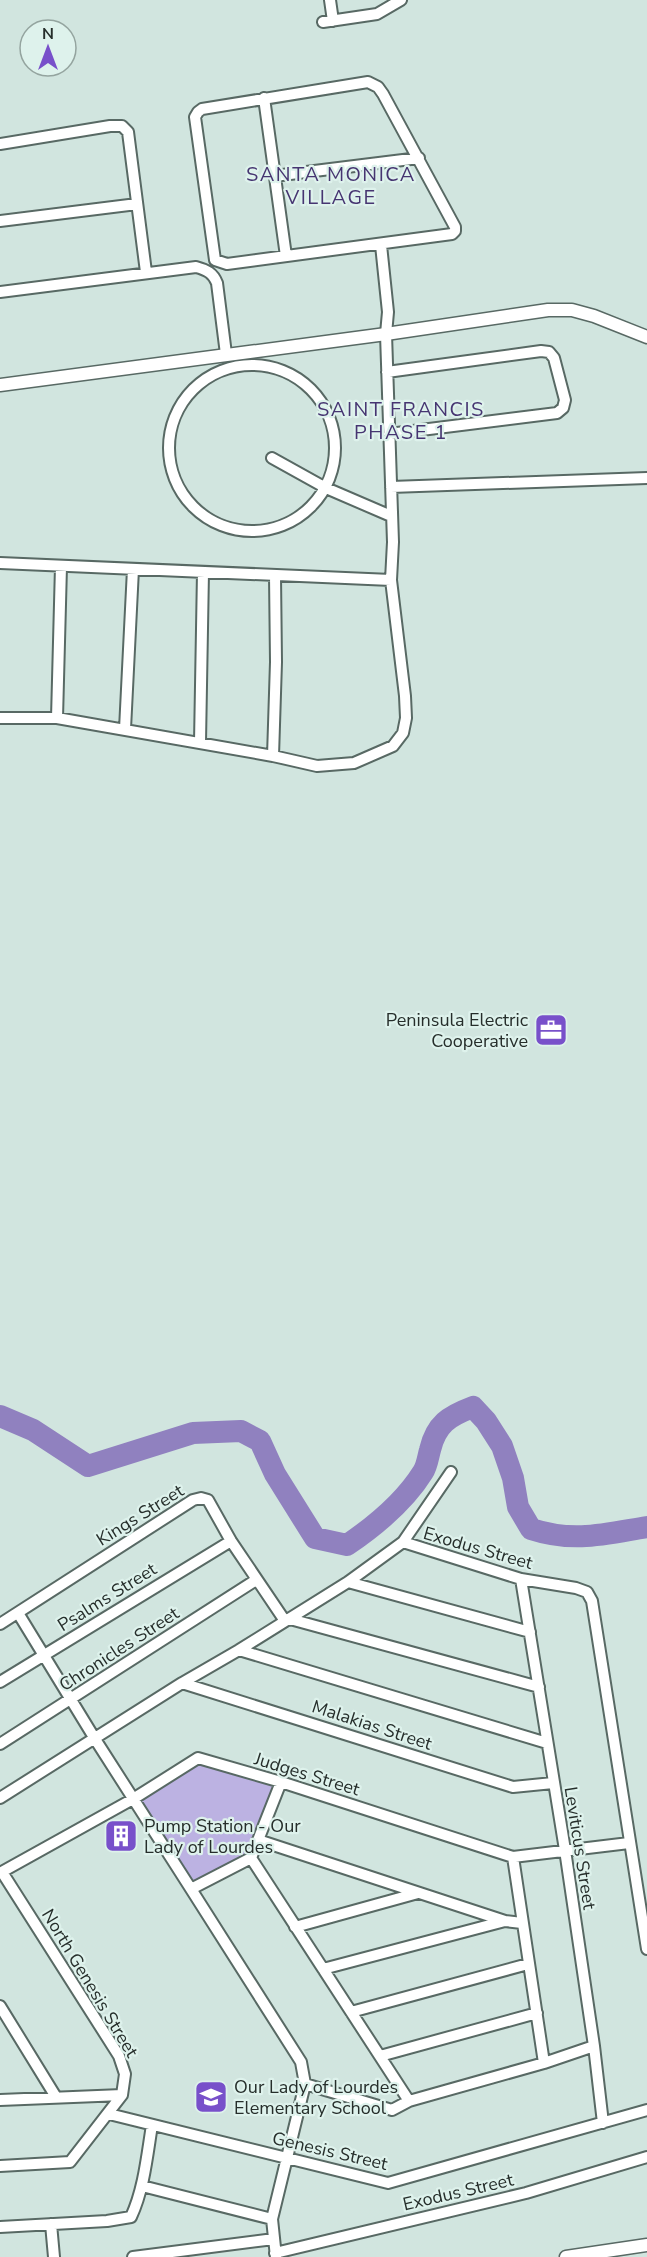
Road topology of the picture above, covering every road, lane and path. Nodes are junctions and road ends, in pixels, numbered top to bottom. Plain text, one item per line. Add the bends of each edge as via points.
1 (330, 0) edge
2 (401, 0) edge
3 (388, 4) edge
4 (264, 98) junction
5 (0, 144) edge
6 (419, 158) junction
7 (274, 176) junction
8 (137, 204) junction
9 (0, 221) edge
10 (381, 245) junction
11 (286, 256) junction
12 (147, 272) junction
13 (0, 292) edge
14 (386, 334) junction
15 (647, 337) edge
16 (226, 354) junction
17 (387, 372) junction
18 (0, 385) edge
19 (389, 434) junction
20 (272, 458) dead end
21 (647, 478) edge
22 (391, 487) junction
23 (326, 488) junction
24 (391, 516) junction
25 (0, 563) edge
26 (61, 566) junction
27 (133, 569) junction
28 (203, 572) junction
29 (275, 576) junction
30 (391, 580) junction
31 (0, 718) edge
32 (57, 718) junction
33 (125, 729) junction
34 (200, 742) junction
35 (273, 756) junction
36 (451, 1472) dead end
37 (231, 1540) junction
38 (403, 1542) junction
39 (521, 1579) junction
40 (256, 1580) junction
41 (348, 1582) junction
42 (18, 1613) junction
43 (288, 1620) junction
44 (0, 1624) edge
45 (530, 1632) junction
46 (239, 1650) junction
47 (44, 1655) junction
48 (0, 1682) edge
49 (182, 1683) junction
50 (539, 1687) junction
51 (72, 1699) junction
52 (95, 1739) junction
53 (547, 1743) junction
54 (0, 1744) edge
55 (281, 1782) junction
56 (553, 1783) junction
57 (0, 1798) edge
58 (133, 1799) junction
59 (258, 1840) junction
60 (629, 1843) junction
61 (565, 1850) junction
62 (513, 1857) junction
63 (251, 1858) junction
64 (1, 1873) edge
65 (191, 1889) junction
66 (418, 1893) junction
67 (505, 1921) junction
68 (522, 1923) junction
69 (295, 1927) junction
70 (647, 1949) edge
71 (528, 1964) junction
72 (323, 1968) junction
73 (0, 2006) edge
74 (351, 2012) junction
75 (537, 2013) junction
76 (594, 2046) junction
77 (380, 2055) junction
78 (544, 2063) junction
79 (304, 2084) junction
80 (122, 2095) junction
81 (56, 2097) junction
82 (0, 2100) edge
83 (409, 2101) junction
84 (647, 2110) edge
85 (109, 2114) junction
86 (603, 2123) junction
87 (152, 2125) junction
88 (647, 2157) edge
89 (286, 2158) junction
90 (0, 2166) edge
91 (142, 2186) junction
92 (272, 2219) junction
93 (51, 2224) junction
94 (0, 2227) edge
95 (274, 2240) junction
96 (647, 2245) edge
97 (276, 2255) edge
98 (54, 2257) edge
99 (133, 2257) edge
100 (566, 2257) edge

1 - 3 street via 328,22 376,14
2 - 3 street
4 - 6 street via 368,82 383,94
4 - 7 street
4 - 11 street via 202,109 195,117 215,260 226,264
5 - 8 street via 122,126 130,137
6 - 7 street
6 - 10 street via 455,231
7 - 11 street
8 - 9 street
8 - 12 street
10 - 11 street
10 - 14 street via 388,312
12 - 13 street
12 - 16 street via 196,267 214,276
14 - 15 street via 548,310 572,310
14 - 16 street
14 - 17 street
16 - 18 street
17 - 19 street
17 - 19 street via 549,352 565,400 557,413
19 - 22 street
20 - 23 street
21 - 22 street
22 - 24 street
23 - 23 street via 307,512 277,528 243,531 211,521 186,500 171,471 169,440 178,408 197,386 223,370 255,365 286,372 312,390 330,417 336,451
23 - 24 street
24 - 30 street
25 - 26 street
26 - 27 street
26 - 32 street
27 - 28 street
27 - 33 street
28 - 29 street
28 - 34 street
29 - 30 street
29 - 35 street
30 - 35 street via 405,696 403,734 393,746 354,763 317,766
31 - 32 street
32 - 33 street
33 - 34 street
34 - 35 street
36 - 38 street
37 - 40 street, Kings Street
37 - 42 street, Kings Street via 208,1500 193,1500
37 - 47 street, Psalms Street
38 - 39 street, Exodus Street
38 - 41 street, Exodus Street
39 - 45 street, Leviticus Street
39 - 60 street, Exodus Street via 576,1588 592,1600
40 - 43 street, Kings Street
40 - 51 street, Chronicles Street
41 - 43 street, Exodus Street
41 - 45 street
42 - 44 street, Kings Street
42 - 47 street
43 - 46 street, Exodus Street
43 - 50 street
45 - 50 street, Leviticus Street
46 - 49 street, Exodus Street
46 - 53 street
47 - 48 street, Psalms Street
47 - 51 street
49 - 52 street, Exodus Street
49 - 56 street, Malakias Street via 513,1787
50 - 53 street, Leviticus Street
51 - 52 street
51 - 54 street, Chronicles Street
52 - 57 street, Exodus Street
52 - 58 street
53 - 56 street, Leviticus Street
55 - 58 street, Judges Street via 198,1758
55 - 59 street
55 - 62 street, Judges Street
56 - 61 street, Leviticus Street
58 - 64 street, Judges Street
58 - 65 street
59 - 63 street
59 - 66 street
60 - 61 street, Judges Street
60 - 70 street, Exodus Street
61 - 62 street, Judges Street
61 - 76 street, Leviticus Street
62 - 68 street
63 - 65 street
63 - 69 street
64 - 80 street, North Genesis Street via 119,2056 125,2074
65 - 79 street via 301,2062
66 - 67 street
66 - 69 street
67 - 68 street
67 - 72 street
68 - 71 street
69 - 72 street
71 - 74 street
71 - 75 street
72 - 74 street
73 - 81 street
74 - 77 street
75 - 77 street
75 - 78 street
76 - 78 street
76 - 86 street, Leviticus Street
77 - 83 street
78 - 83 street
79 - 83 street via 392,2109
79 - 89 street
80 - 81 street
80 - 85 street
81 - 82 street
84 - 86 street, Genesis Street
85 - 87 street, Genesis Street
85 - 90 street via 70,2162
86 - 89 street, Genesis Street via 388,2183
87 - 89 street, Genesis Street
87 - 91 street
88 - 97 street, Exodus Street via 526,2193
89 - 92 street
91 - 92 street
91 - 93 street via 130,2217
92 - 95 street
93 - 94 street
93 - 98 street
95 - 97 street
95 - 99 street
96 - 100 street

